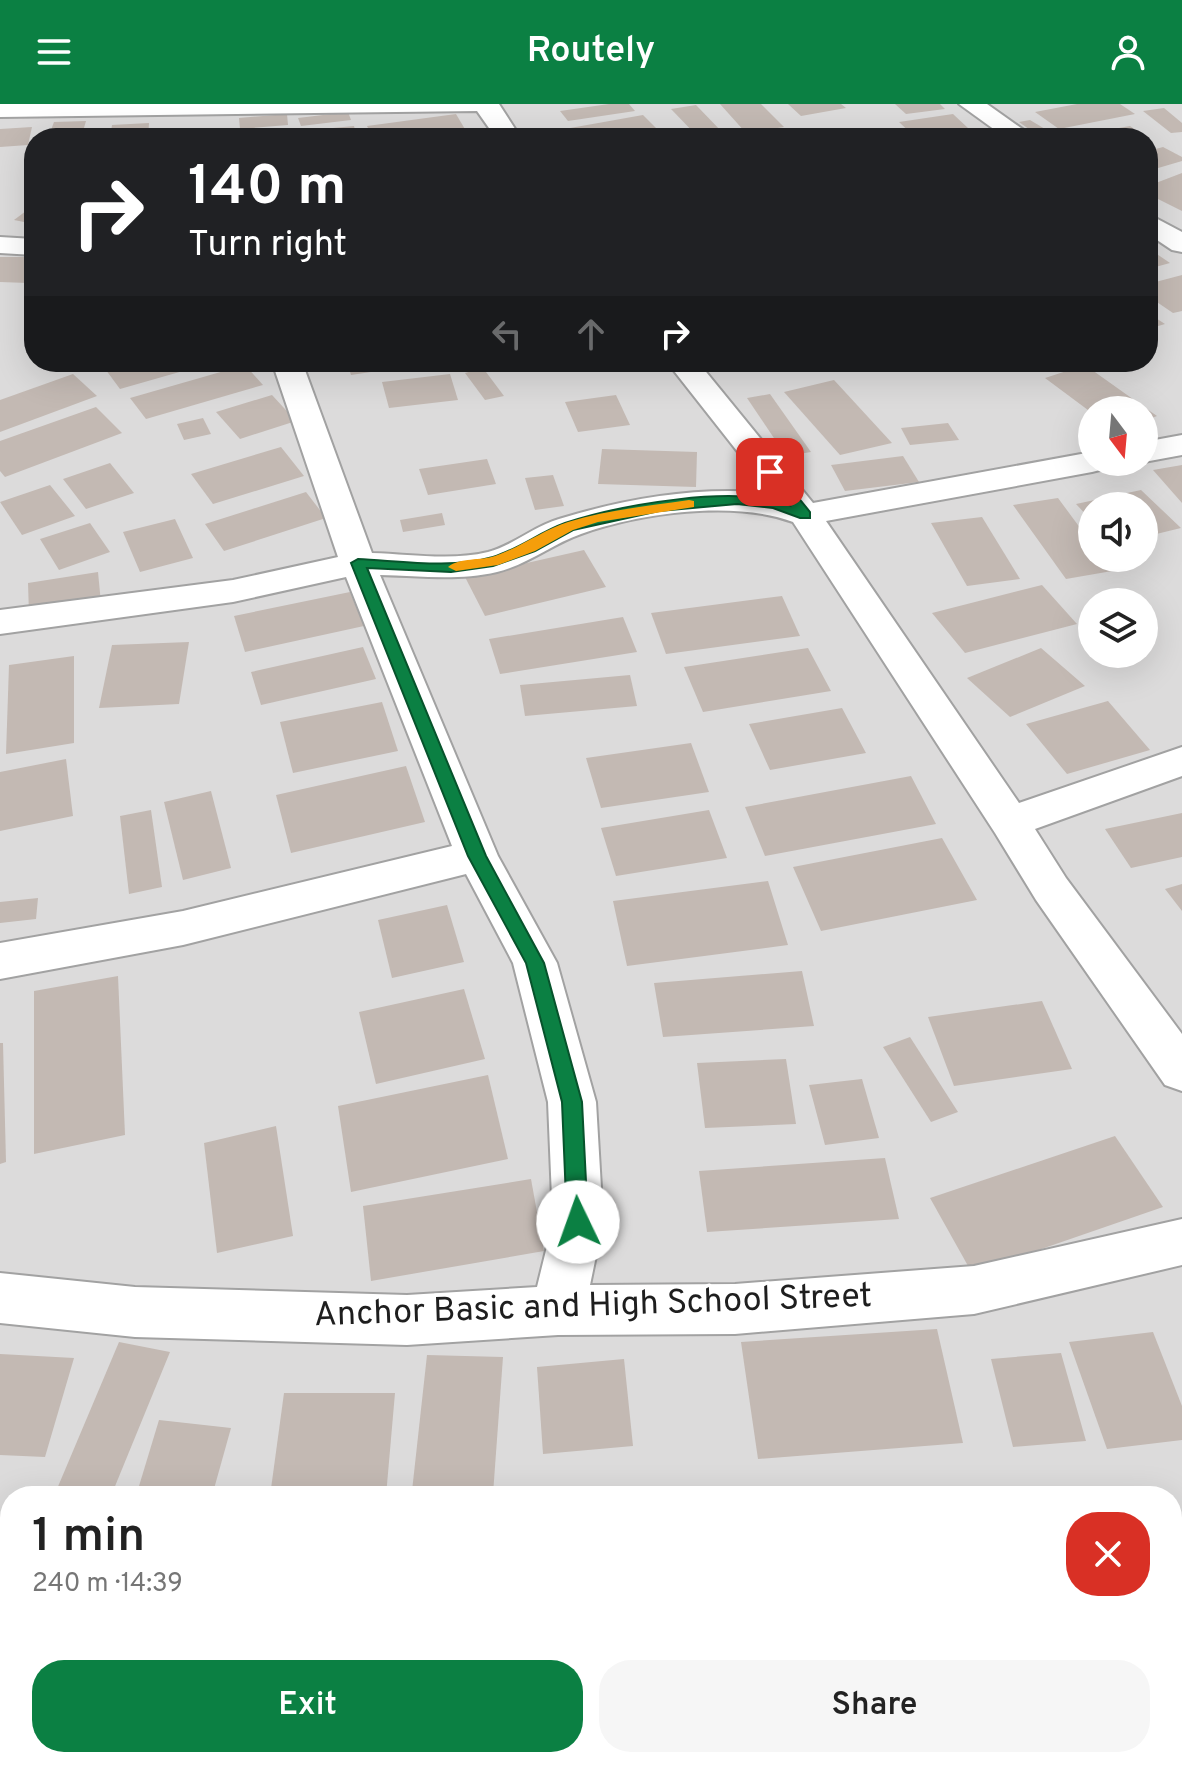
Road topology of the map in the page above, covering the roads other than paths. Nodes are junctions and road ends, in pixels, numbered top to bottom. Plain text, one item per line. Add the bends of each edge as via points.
1 (485, 104) edge
2 (971, 104) edge
3 (201, 107) edge
4 (0, 110) edge
5 (207, 128) edge
6 (502, 128) edge
7 (1008, 128) edge
8 (1158, 228) edge
9 (1182, 244) edge
10 (0, 245) edge
11 (24, 246) edge
12 (291, 372) edge
13 (690, 372) edge
14 (1182, 445) edge
15 (1158, 449) edge
16 (1078, 465) edge
17 (805, 515) junction
18 (358, 563) junction
19 (0, 622) edge
20 (1182, 761) edge
21 (1010, 822) junction
22 (477, 856) junction
23 (0, 961) edge
24 (1182, 1071) edge
25 (1182, 1242) edge
26 (0, 1298) edge
27 (558, 1310) junction

1 - 3 street
1 - 6 street
2 - 7 street
3 - 4 street
3 - 5 street
8 - 9 street
10 - 11 street
12 - 18 street
13 - 17 street
14 - 15 street
16 - 17 street
17 - 18 street via 775,504 737,500 659,506 568,527 493,562 451,567
17 - 21 street
18 - 19 street via 233,591
18 - 22 street
20 - 21 street
21 - 24 street via 1051,889
22 - 23 street via 183,928
22 - 27 street via 535,963 572,1102 578,1222
25 - 27 street, Anchor Basic and High School Street via 974,1290 735,1309
26 - 27 street, Anchor Basic and High School Street via 135,1312 407,1320

